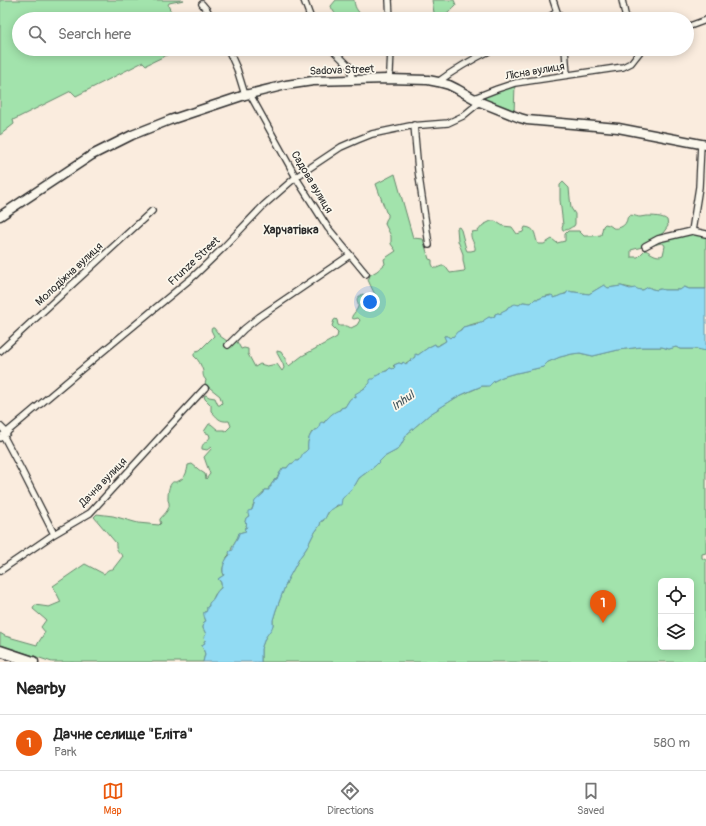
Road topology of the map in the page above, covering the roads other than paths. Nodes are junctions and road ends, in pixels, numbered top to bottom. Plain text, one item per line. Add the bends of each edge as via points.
1 (304, 0) edge
2 (389, 0) edge
3 (553, 0) edge
4 (558, 0) edge
5 (622, 0) edge
6 (202, 4) dead end
7 (208, 12) edge
8 (308, 12) edge
9 (390, 12) edge
10 (557, 12) joint
11 (625, 12) edge
12 (706, 20) edge
13 (694, 24) edge
14 (231, 56) edge
15 (339, 56) edge
16 (391, 56) edge
17 (478, 56) edge
18 (566, 56) edge
19 (635, 56) edge
20 (567, 75) junction
21 (388, 79) junction
22 (352, 80) junction
23 (438, 82) junction
24 (248, 94) junction
25 (477, 100) junction
26 (414, 125) junction
27 (703, 145) edge
28 (296, 177) junction
29 (152, 211) dead end
30 (0, 216) edge
31 (692, 231) junction
32 (706, 234) edge
33 (429, 245) dead end
34 (645, 246) dead end
35 (350, 255) junction
36 (366, 274) dead end
37 (228, 345) dead end
38 (0, 351) edge
39 (205, 388) dead end
40 (0, 426) edge
41 (3, 435) edge
42 (54, 534) junction
43 (0, 571) edge
44 (0, 651) edge
45 (33, 662) edge

1 - 8 street
2 - 9 street
3 - 10 street
4 - 10 street
5 - 11 street
6 - 7 street
12 - 13 street
14 - 24 street, Садова вулиця
15 - 22 street via 351,69
16 - 21 street
17 - 23 street
18 - 20 street
19 - 20 street, Лісна вулиця via 631,63 623,67
20 - 25 street, Лісна вулиця via 515,83
21 - 22 street, Sadova Street
21 - 23 street, Sadova Street
22 - 24 street, Sadova Street via 313,80
23 - 25 street, Sadova Street
24 - 28 street, Садова вулиця
24 - 30 street, Sadova Street via 170,120 113,144 92,155
25 - 26 street, Frunze Street via 463,116 448,123
25 - 27 street, Sadova Street via 527,120 618,128
26 - 28 street, Frunze Street via 357,140
26 - 33 street
27 - 31 street via 700,187
28 - 35 street, Садова вулиця via 328,228
28 - 41 street, Frunze Street via 264,205 194,276
29 - 38 street, Молодіжна вулиця
31 - 32 street
31 - 34 street via 658,239
35 - 36 street, Садова вулиця
35 - 37 street via 259,317
39 - 42 street, Дачна вулиця via 90,513
40 - 41 street
41 - 42 street
42 - 43 street, Дачна вулиця
44 - 45 highway

